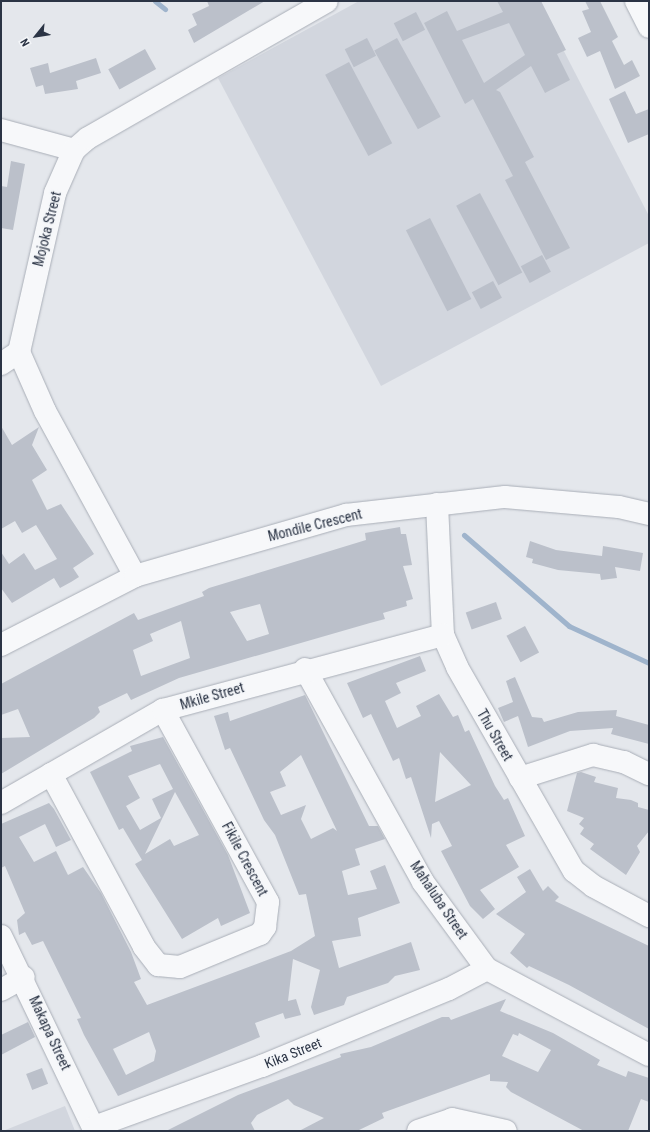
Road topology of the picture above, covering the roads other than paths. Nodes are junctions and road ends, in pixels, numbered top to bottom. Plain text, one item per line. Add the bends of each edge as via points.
1 (636, 1) edge
2 (320, 2) edge
3 (649, 27) edge
4 (1, 130) edge
5 (74, 150) junction
6 (19, 352) junction
7 (1, 364) edge
8 (436, 504) junction
9 (649, 514) edge
10 (135, 576) junction
11 (443, 634) junction
12 (1, 645) edge
13 (305, 669) junction
14 (163, 710) junction
15 (51, 774) junction
16 (649, 774) edge
17 (520, 778) junction
18 (1, 803) edge
19 (649, 916) edge
20 (1, 936) edge
21 (487, 969) junction
22 (24, 977) junction
23 (1, 990) edge
24 (649, 1055) edge
25 (94, 1129) edge
26 (418, 1131) edge
27 (506, 1131) edge

1 - 3 street
2 - 5 street, Mojoka Street via 88,138
4 - 5 street
5 - 6 street, Mojoka Street via 55,192
6 - 7 street
6 - 10 street via 45,411
8 - 9 street, Mondile Crescent via 505,498 619,507
8 - 10 street, Mondile Crescent via 346,515
8 - 11 street, Thu Street
10 - 12 street, Mondile Crescent
11 - 13 street, Mkile Street
11 - 17 street, Thu Street via 457,667
13 - 14 street, Mkile Street
13 - 21 street, Mahaluba Street via 423,882
14 - 15 street, Mkile Street
14 - 15 street, Fikile Crescent via 268,902 265,927 260,934 180,967 158,965 144,947
15 - 18 street, Mkile Street
16 - 17 street via 624,762 593,754
17 - 19 street, Thu Street via 574,871 593,886
20 - 22 street, Makapa Street
21 - 24 street, Mahaluba Street
21 - 25 street, Kika Street via 449,990 262,1066
22 - 23 street
22 - 25 street, Makapa Street
26 - 27 street via 452,1119

